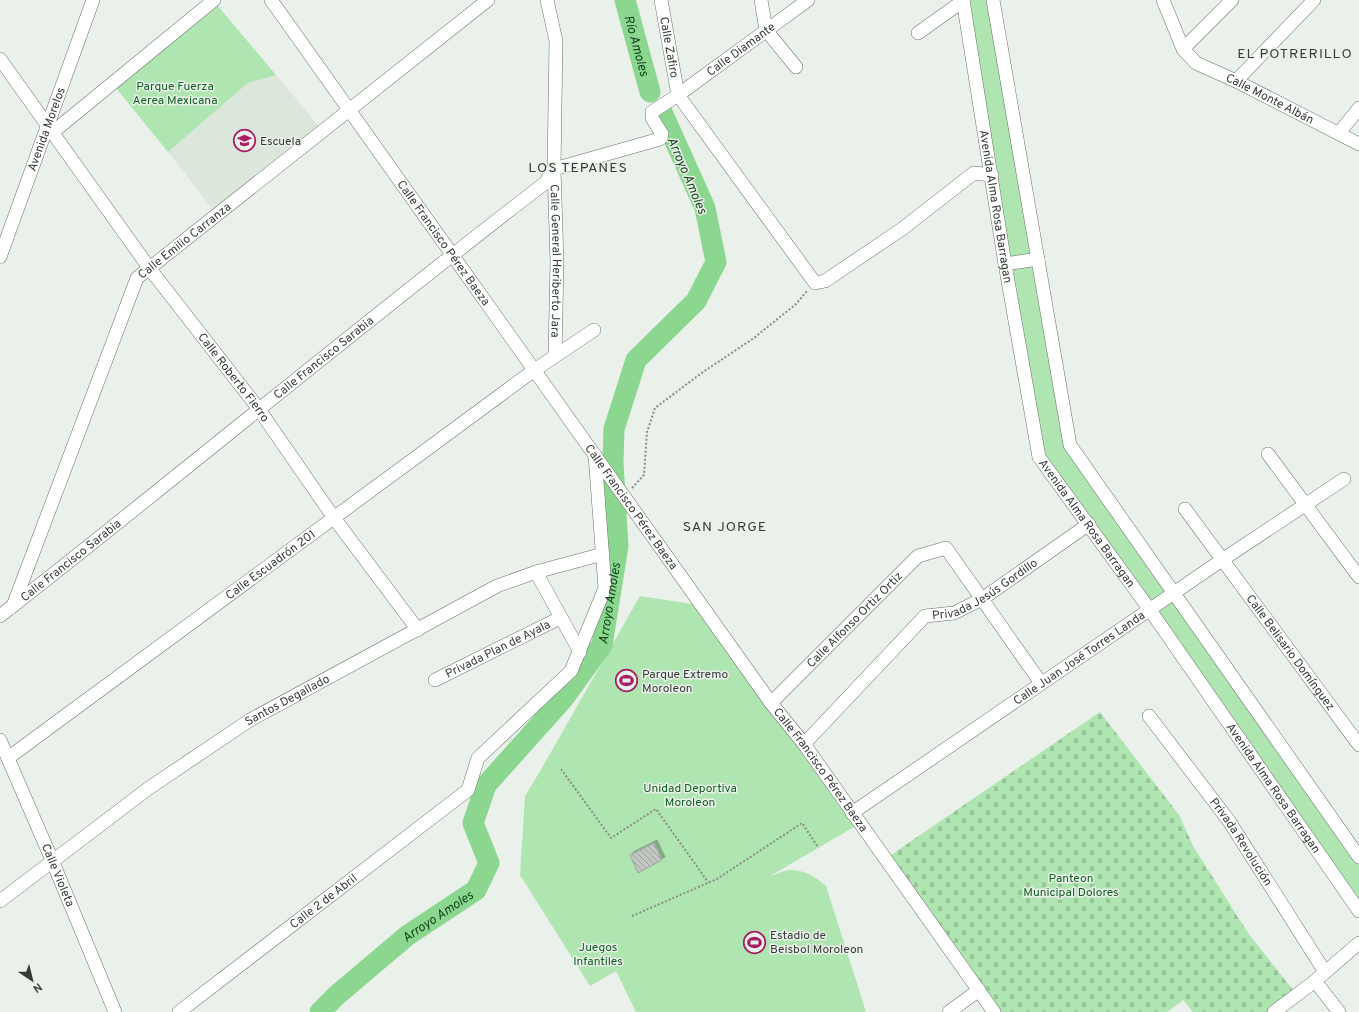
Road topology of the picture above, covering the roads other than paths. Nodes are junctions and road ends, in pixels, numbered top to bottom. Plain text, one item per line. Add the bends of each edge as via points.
1 (93, 0) edge
2 (214, 0) edge
3 (270, 0) edge
4 (488, 0) edge
5 (547, 0) edge
6 (661, 0) edge
7 (761, 0) edge
8 (808, 0) edge
9 (963, 0) edge
10 (993, 0) edge
11 (1163, 0) edge
12 (1232, 0) edge
13 (1314, 0) edge
14 (766, 30) junction
15 (918, 33) dead end
16 (1183, 49) junction
17 (0, 59) edge
18 (796, 66) dead end
19 (1236, 81) junction
20 (676, 96) junction
21 (1359, 108) edge
22 (350, 109) junction
23 (51, 129) junction
24 (1339, 133) junction
25 (1359, 144) edge
26 (554, 169) junction
27 (992, 175) junction
28 (452, 254) junction
29 (0, 257) edge
30 (1038, 259) junction
31 (1005, 264) junction
32 (150, 269) junction
33 (594, 330) dead end
34 (555, 355) junction
35 (533, 370) junction
36 (258, 408) junction
37 (1268, 454) dead end
38 (596, 457) junction
39 (1344, 479) dead end
40 (1306, 504) junction
41 (1185, 509) dead end
42 (334, 518) junction
43 (1089, 524) junction
44 (603, 554) junction
45 (1222, 560) junction
46 (536, 572) junction
47 (1359, 576) edge
48 (1173, 594) junction
49 (982, 599) junction
50 (13, 606) junction
51 (1150, 610) junction
52 (0, 616) edge
53 (560, 618) junction
54 (418, 630) junction
55 (580, 652) junction
56 (435, 680) dead end
57 (1041, 683) junction
58 (771, 703) junction
59 (1149, 716) dead end
60 (0, 740) edge
61 (804, 744) junction
62 (1359, 745) edge
63 (8, 758) junction
64 (852, 813) junction
65 (1359, 857) edge
66 (52, 860) junction
67 (0, 901) edge
68 (1359, 911) edge
69 (1359, 943) edge
70 (1320, 977) junction
71 (979, 990) junction
72 (115, 1012) edge
73 (180, 1012) edge
74 (949, 1012) edge
75 (994, 1012) edge
76 (1274, 1012) edge
77 (1339, 1012) edge

1 - 23 street, Avenida Morelos
2 - 23 street
3 - 22 street, Calle Francisco Pérez Baeza
4 - 22 street, Calle Emilio Carranza
5 - 26 street, Calle General Heriberto Jara via 556,41
6 - 20 street, Calle Zafiro
7 - 14 street
8 - 14 street, Calle Diamante
9 - 15 street
9 - 27 street, Avenida Alma Rosa Barragan
10 - 30 street
11 - 16 street
12 - 16 street
13 - 19 street
14 - 18 street
14 - 20 street, Calle Diamante
16 - 19 street, Calle Monte Albán via 1196,63
17 - 23 street, Calle Roberto Fierro
19 - 24 street, Calle Monte Albán
20 - 26 street, Calle Diamante via 652,112 652,118 662,134 660,139
20 - 27 street via 815,283 825,281 902,229 974,173
21 - 24 street
22 - 28 street, Calle Francisco Pérez Baeza
22 - 32 street, Calle Emilio Carranza
23 - 29 street, Avenida Morelos
23 - 32 street, Calle Roberto Fierro
24 - 25 street, Calle Monte Albán
26 - 28 street, Calle Francisco Sarabia via 546,183
26 - 34 street, Calle General Heriberto Jara via 558,262
27 - 31 street, Avenida Alma Rosa Barragan
28 - 35 street, Calle Francisco Pérez Baeza
28 - 36 street, Calle Francisco Sarabia
30 - 31 street
30 - 48 street via 1070,445
31 - 43 street, Avenida Alma Rosa Barragan via 1039,457
32 - 36 street, Calle Roberto Fierro
32 - 50 street, Calle Emilio Carranza via 138,278
33 - 34 street, Calle Escuadrón 201
34 - 35 street, Calle Escuadrón 201
35 - 38 street, Calle Francisco Pérez Baeza
35 - 42 street, Calle Escuadrón 201
36 - 42 street, Calle Roberto Fierro
36 - 50 street, Calle Francisco Sarabia
37 - 40 street
38 - 44 street
38 - 58 street, Calle Francisco Pérez Baeza
39 - 40 street, Calle Juan José Torres Landa
40 - 45 street, Calle Juan José Torres Landa
40 - 47 street
41 - 45 street, Calle Belisario Domínguez
42 - 54 street, Calle Roberto Fierro
42 - 63 street, Calle Escuadrón 201
43 - 49 street, Privada Jesús Gordillo
43 - 51 street, Avenida Alma Rosa Barragan
44 - 46 street, Santos Degallado
44 - 55 street via 605,588
45 - 48 street, Calle Juan José Torres Landa
45 - 62 street, Calle Belisario Domínguez
46 - 53 street
46 - 54 street, Santos Degallado via 497,586
48 - 51 street, Calle Juan José Torres Landa
48 - 65 street
49 - 57 street
49 - 58 street, Calle Alfonso Ortiz Ortiz via 946,548 918,556
49 - 61 street, Privada Jesús Gordillo via 954,614 925,616
50 - 52 street, Calle Francisco Sarabia
51 - 57 street, Calle Juan José Torres Landa
51 - 68 street, Avenida Alma Rosa Barragan
53 - 55 street
53 - 56 street, Privada Plan de Ayala
54 - 66 street, Santos Degallado via 250,720 149,788
55 - 73 street, Calle 2 de Abril via 571,671 478,758 468,790
57 - 64 street, Calle Juan José Torres Landa
58 - 61 street, Calle Francisco Pérez Baeza
59 - 70 street, Privada Revolución via 1229,821
60 - 63 street, Calle Violeta
61 - 64 street, Calle Francisco Pérez Baeza
63 - 66 street, Calle Violeta
64 - 71 street, Calle Francisco Pérez Baeza
66 - 67 street, Santos Degallado
66 - 72 street, Calle Violeta
69 - 70 street
70 - 76 street
70 - 77 street, Privada Revolución
71 - 74 street
71 - 75 street, Calle Francisco Pérez Baeza

